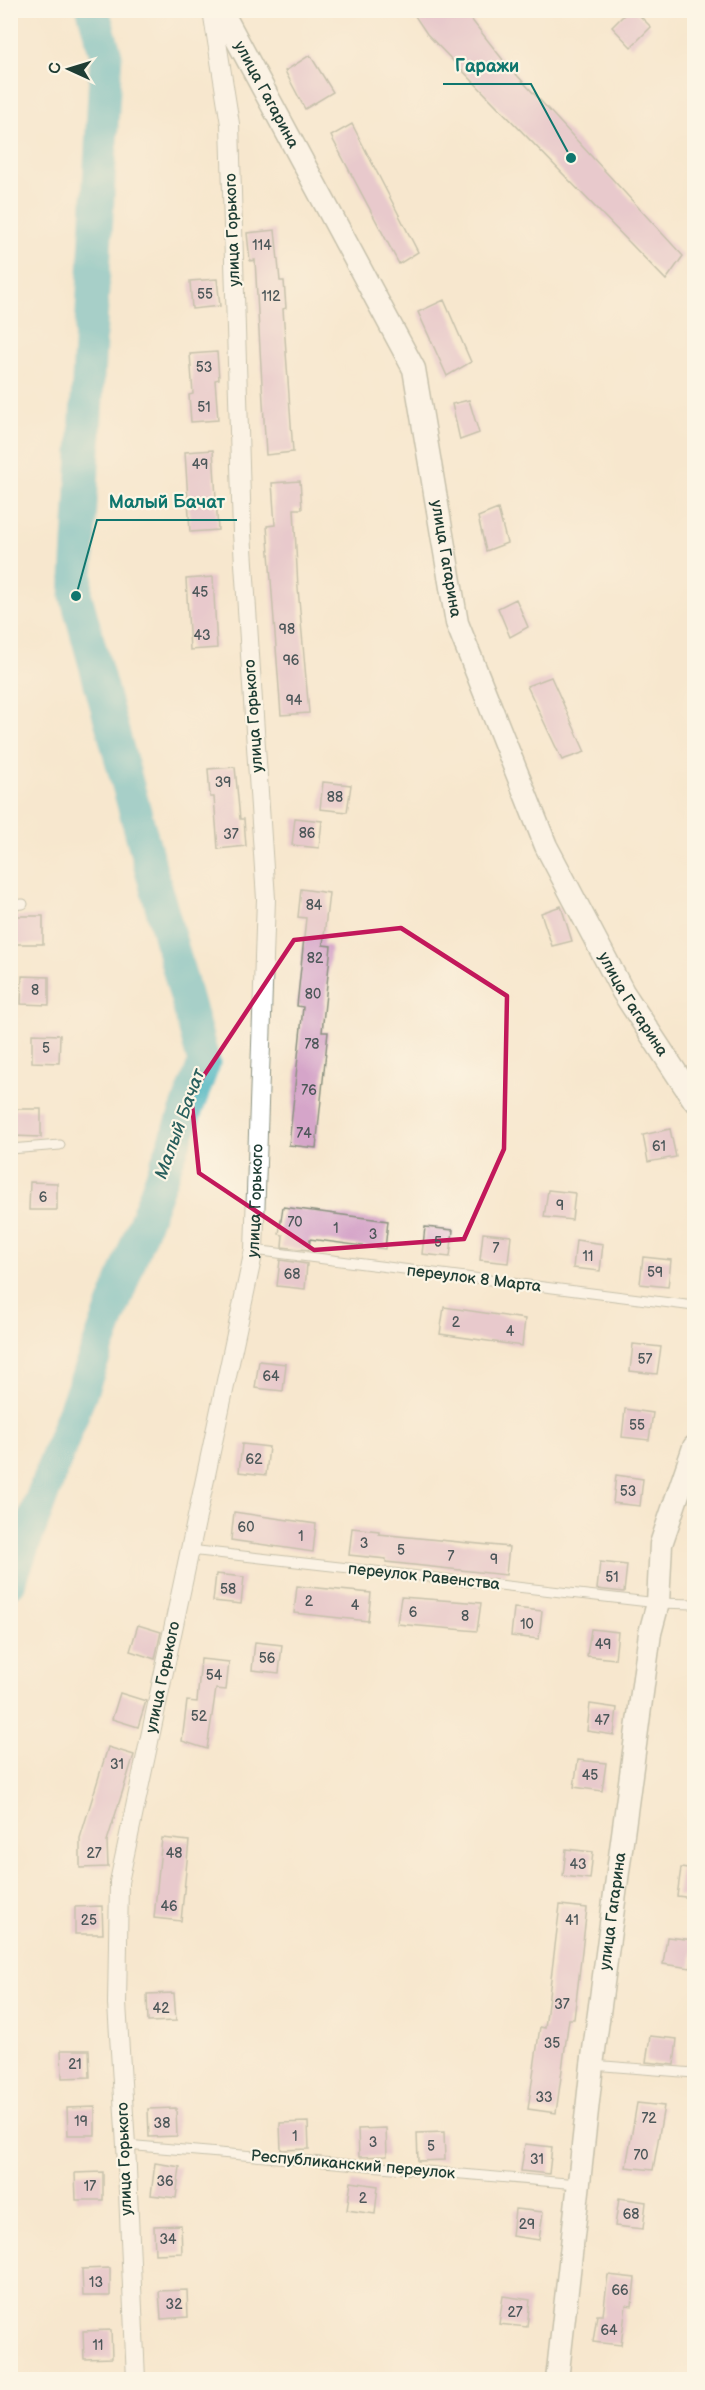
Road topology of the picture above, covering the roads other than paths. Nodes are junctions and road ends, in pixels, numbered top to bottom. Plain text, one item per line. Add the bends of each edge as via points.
1 (212, 10) edge
2 (221, 10) edge
3 (23, 904) dead end
4 (10, 905) edge
5 (694, 1100) edge
6 (60, 1145) dead end
7 (10, 1149) edge
8 (254, 1250) junction
9 (694, 1306) edge
10 (694, 1447) edge
11 (190, 1550) junction
12 (658, 1603) junction
13 (694, 1604) edge
14 (592, 2065) junction
15 (694, 2073) edge
16 (126, 2145) junction
17 (580, 2184) junction
18 (136, 2379) edge
19 (557, 2379) edge

1 - 8 street, улица Горького via 230,124 242,533 266,899
2 - 5 street, улица Гагарина via 414,369 457,623 546,846 623,992
3 - 4 lane
6 - 7 lane
8 - 9 lane, переулок 8 Марта
8 - 11 street, улица Горького
10 - 12 street, улица Гагарина via 661,1544
11 - 12 lane, переулок Равенства
11 - 16 street, улица Горького via 119,1882 117,2004
12 - 13 lane, переулок Равенства
12 - 14 street, улица Гагарина via 650,1633
14 - 15 lane
14 - 17 street, улица Гагарина
16 - 17 lane, Республиканский переулок
16 - 18 street, улица Горького
17 - 19 street, улица Гагарина

